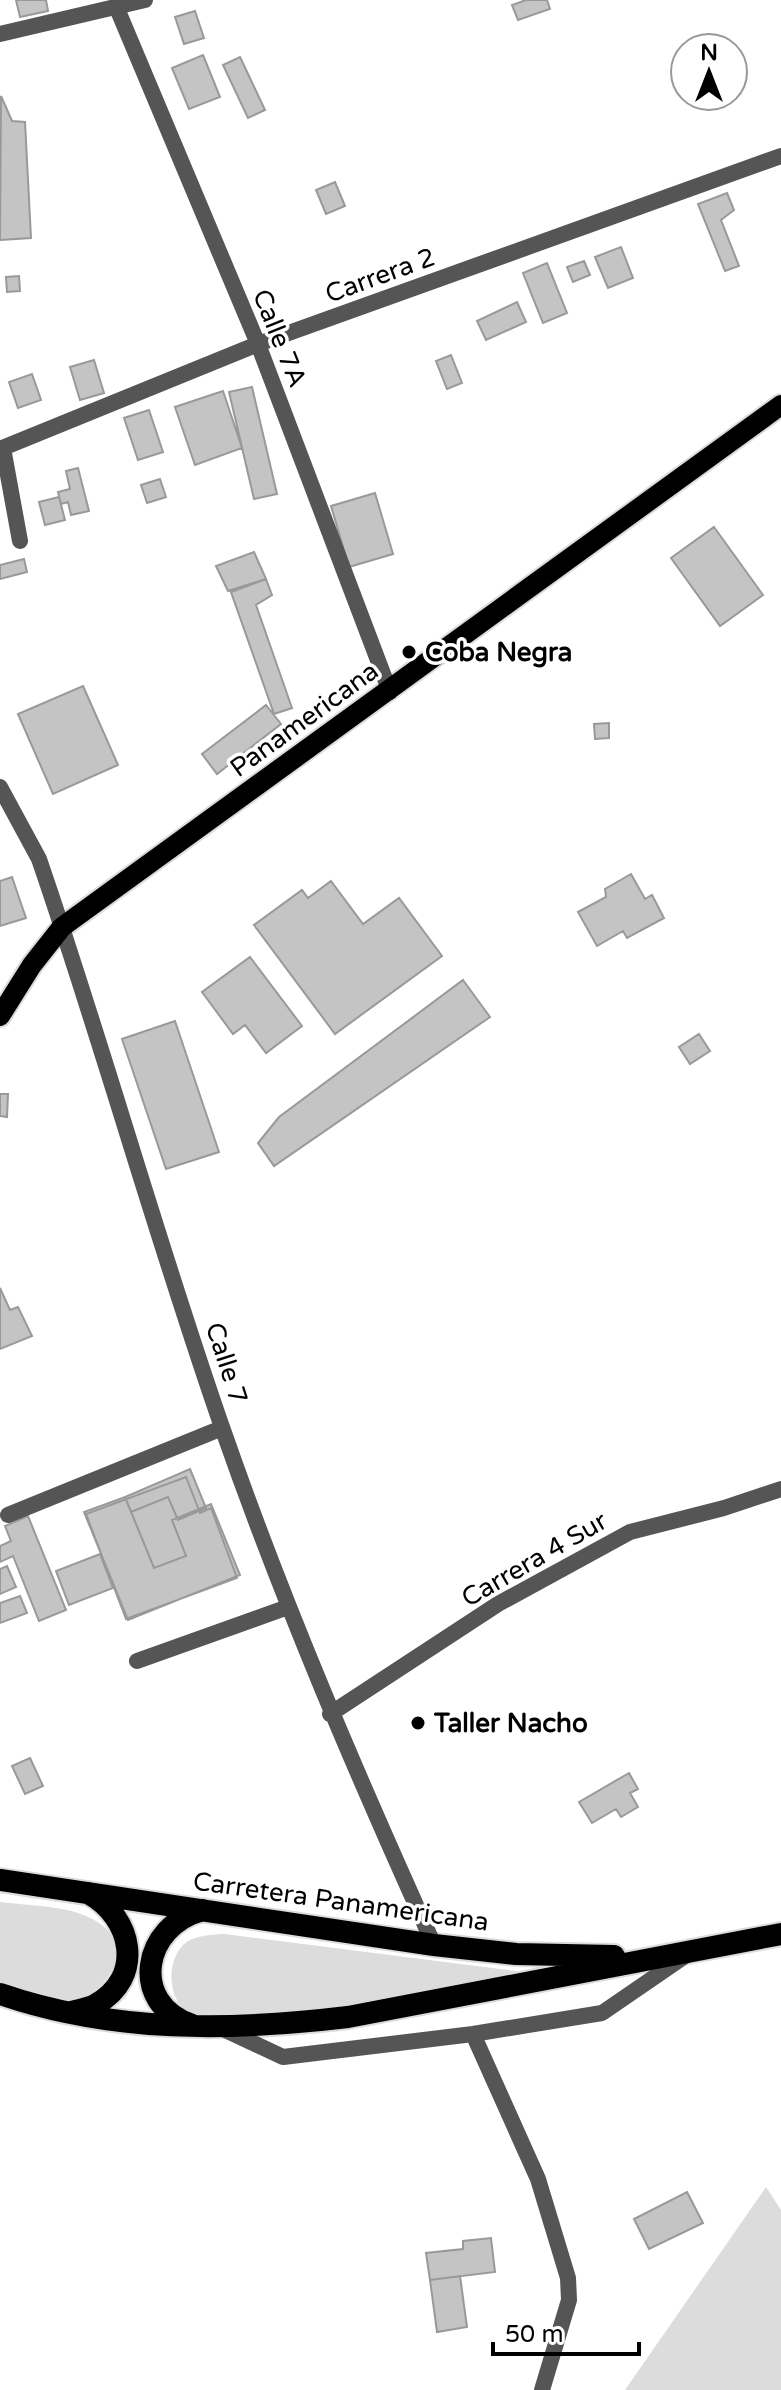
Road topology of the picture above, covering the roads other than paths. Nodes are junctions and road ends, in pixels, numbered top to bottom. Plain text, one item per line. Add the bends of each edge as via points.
1 (145, 0) edge
2 (116, 6) junction
3 (0, 34) edge
4 (781, 156) edge
5 (258, 344) junction
6 (781, 405) edge
7 (2, 448) edge
8 (20, 541) dead end
9 (390, 692) junction
10 (0, 787) edge
11 (62, 927) junction
12 (0, 1016) edge
13 (222, 1428) junction
14 (781, 1489) edge
15 (8, 1515) dead end
16 (288, 1607) junction
17 (137, 1661) dead end
18 (330, 1714) junction
19 (0, 1880) edge
20 (84, 1891) junction
21 (206, 1909) junction
22 (781, 1934) edge
23 (434, 1945) junction
24 (683, 1953) junction
25 (0, 1994) edge
26 (0, 2004) edge
27 (27, 2004) junction
28 (66, 2014) junction
29 (211, 2028) junction
30 (473, 2034) junction
31 (542, 2390) edge

1 - 2 street
2 - 3 street
2 - 5 street, Calle 7A
4 - 5 street, Carrera 2
5 - 7 street, Carrera 2
5 - 9 street, Calle 7A
6 - 9 main road, Panamericana
7 - 8 street
9 - 11 main road, Panamericana
10 - 11 street, Calle 7 via 39,859
11 - 12 main road, Panamericana
11 - 13 street, Calle 7
13 - 15 street
13 - 16 street, Calle 7
14 - 18 street, Carrera 4 Sur via 630,1532 498,1604
16 - 17 street
16 - 18 street, Calle 7
18 - 23 street, Calle 7
19 - 20 highway, Carretera Panamericana
20 - 21 highway, Carretera Panamericana
20 - 28 highway via 105,1902 121,1921 128,1944 126,1968 114,1989 95,2004
21 - 23 highway, Carretera Panamericana
21 - 29 highway via 185,1914 167,1927 150,1966 163,2006 180,2021
22 - 24 highway, Carretera Panamericana
23 - 24 highway, Carretera Panamericana via 529,1955
24 - 29 highway, Carretera Panamericana via 348,2017
24 - 30 street via 602,2013
25 - 27 highway
26 - 27 highway
27 - 28 highway, Carretera Panamericana
28 - 29 highway, Carretera Panamericana
29 - 30 street via 283,2057
30 - 31 street via 538,2179 568,2278 569,2300

